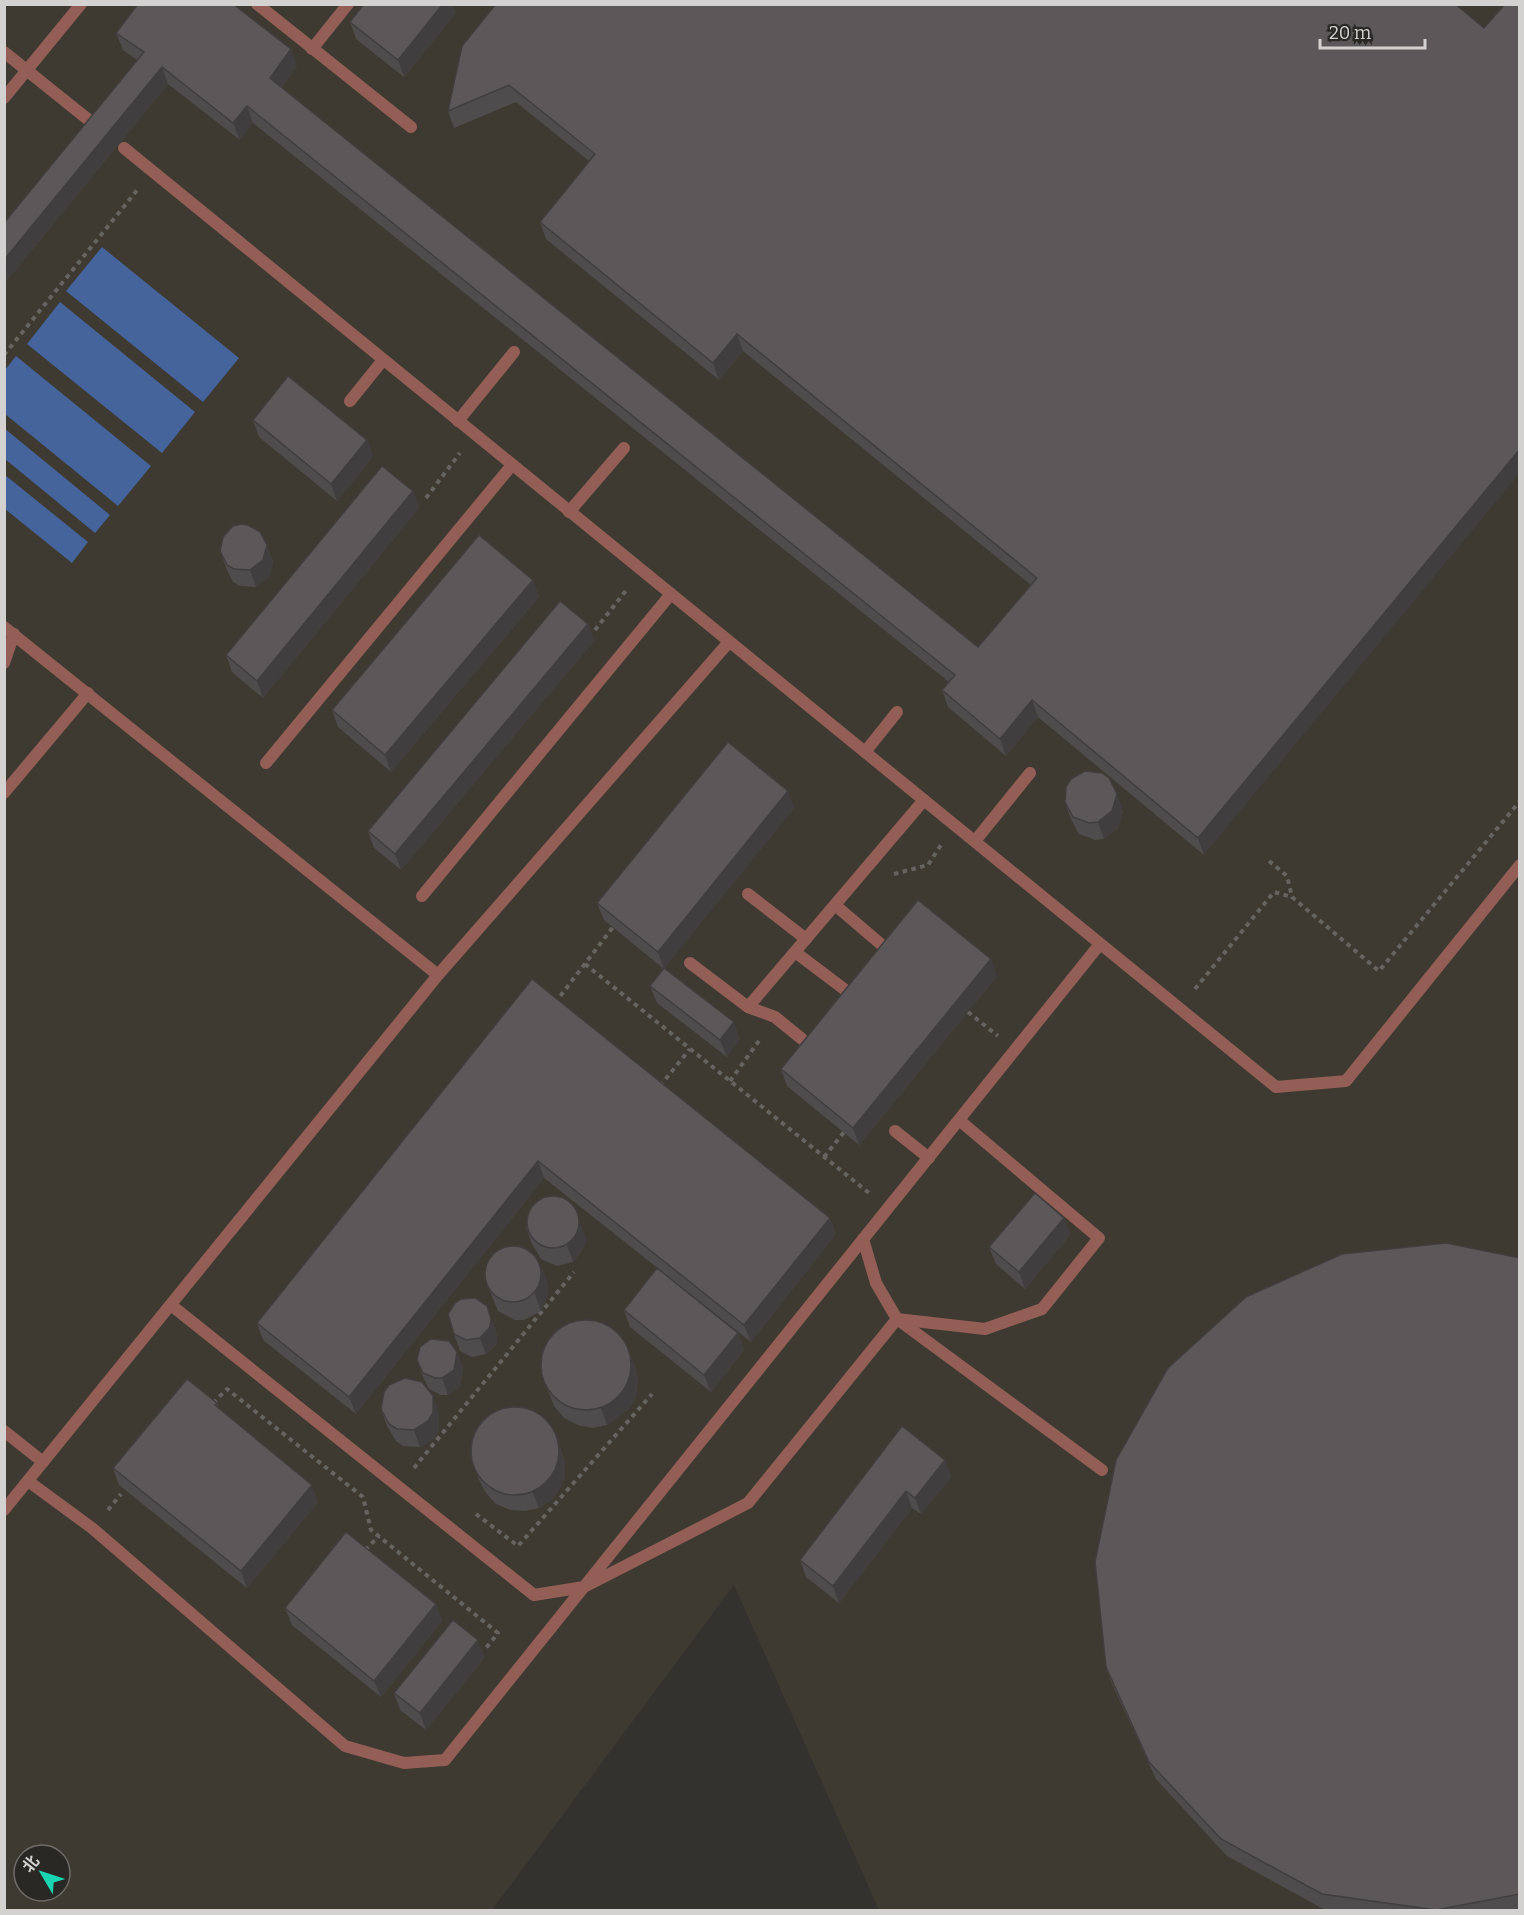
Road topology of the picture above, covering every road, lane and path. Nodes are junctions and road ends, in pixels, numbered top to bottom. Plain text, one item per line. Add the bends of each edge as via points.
1 (81, 4) edge
2 (257, 4) edge
3 (348, 4) edge
4 (312, 49) junction
5 (4, 52) edge
6 (27, 70) junction
7 (4, 98) edge
8 (95, 125) edge
9 (411, 127) dead end
10 (124, 148) dead end
11 (152, 172) junction
12 (514, 352) dead end
13 (4, 355) edge
14 (383, 360) junction
15 (350, 401) dead end
16 (458, 421) junction
17 (474, 434) junction
18 (624, 448) dead end
19 (512, 465) junction
20 (426, 498) dead end
21 (569, 512) junction
22 (642, 570) junction
23 (671, 594) junction
24 (9, 630) edge
25 (595, 630) dead end
26 (729, 642) junction
27 (4, 663) edge
28 (88, 693) junction
29 (897, 712) dead end
30 (865, 752) junction
31 (266, 763) dead end
32 (1030, 773) dead end
33 (4, 793) edge
34 (924, 800) junction
35 (1520, 801) edge
36 (955, 825) junction
37 (975, 842) junction
38 (1269, 861) dead end
39 (1519, 867) edge
40 (886, 882) dead end
41 (748, 894) dead end
42 (422, 896) dead end
43 (1292, 897) junction
44 (835, 905) junction
45 (613, 927) edge
46 (806, 939) junction
47 (1100, 944) junction
48 (883, 946) edge
49 (795, 952) junction
50 (690, 963) dead end
51 (585, 964) junction
52 (438, 975) junction
53 (848, 992) edge
54 (552, 1007) edge
55 (748, 1007) junction
56 (1180, 1008) junction
57 (968, 1012) edge
58 (775, 1017) junction
59 (802, 1039) edge
60 (690, 1049) junction
61 (1004, 1064) junction
62 (730, 1081) junction
63 (656, 1091) edge
64 (959, 1120) junction
65 (895, 1131) dead end
66 (844, 1132) edge
67 (824, 1157) junction
68 (928, 1158) junction
69 (888, 1209) junction
70 (863, 1239) junction
71 (574, 1272) dead end
72 (171, 1305) junction
73 (897, 1319) junction
74 (652, 1394) dead end
75 (208, 1408) edge
76 (4, 1431) edge
77 (44, 1462) junction
78 (1102, 1470) dead end
79 (422, 1474) dead end
80 (28, 1481) junction
81 (4, 1510) edge
82 (474, 1512) dead end
83 (379, 1536) junction
84 (360, 1555) edge
85 (584, 1587) junction
86 (486, 1648) dead end

1 - 6 lane
2 - 4 lane
3 - 4 lane
4 - 9 lane
5 - 6 lane
6 - 7 lane
6 - 8 lane
10 - 11 lane
11 - 13 path
11 - 14 lane
12 - 16 lane
14 - 15 lane
14 - 16 lane
16 - 17 lane
17 - 19 lane
17 - 20 path
18 - 21 lane
19 - 21 lane
19 - 31 lane
21 - 22 lane
22 - 23 lane
22 - 25 path
23 - 26 lane
23 - 42 lane
24 - 27 lane
24 - 28 lane
26 - 30 lane
26 - 52 lane
28 - 33 lane
28 - 52 lane
29 - 30 lane
30 - 34 lane
32 - 37 lane
34 - 36 lane
34 - 44 lane
35 - 43 path via 1379,971
36 - 37 lane
36 - 40 path via 927,865 893,874
37 - 47 lane
38 - 43 path via 1287,876
39 - 56 lane via 1346,1081 1276,1087
41 - 46 lane
43 - 56 path via 1274,892
44 - 46 lane
44 - 48 lane
45 - 51 path
46 - 49 lane
47 - 56 lane
47 - 61 lane
49 - 53 lane
49 - 55 lane
50 - 55 lane
51 - 54 path
51 - 60 path
52 - 72 lane
55 - 58 lane
57 - 61 path via 1002,1039
58 - 59 lane
58 - 62 path
60 - 62 path
60 - 63 path
61 - 64 lane
62 - 67 path
64 - 68 lane
64 - 73 lane via 1100,1238 1042,1308 985,1329
65 - 68 lane
66 - 67 path
67 - 69 path
68 - 69 lane
69 - 70 lane
70 - 73 lane via 876,1282
70 - 85 lane
71 - 79 path via 414,1468
72 - 77 lane
72 - 85 lane via 534,1594
73 - 78 lane
73 - 85 lane via 748,1503
74 - 82 path via 518,1545
75 - 83 path via 227,1389 363,1497 371,1530
76 - 77 lane
77 - 80 lane
80 - 81 lane
80 - 85 lane via 92,1528 345,1746 404,1763 445,1760
83 - 84 path
83 - 86 path via 498,1633

